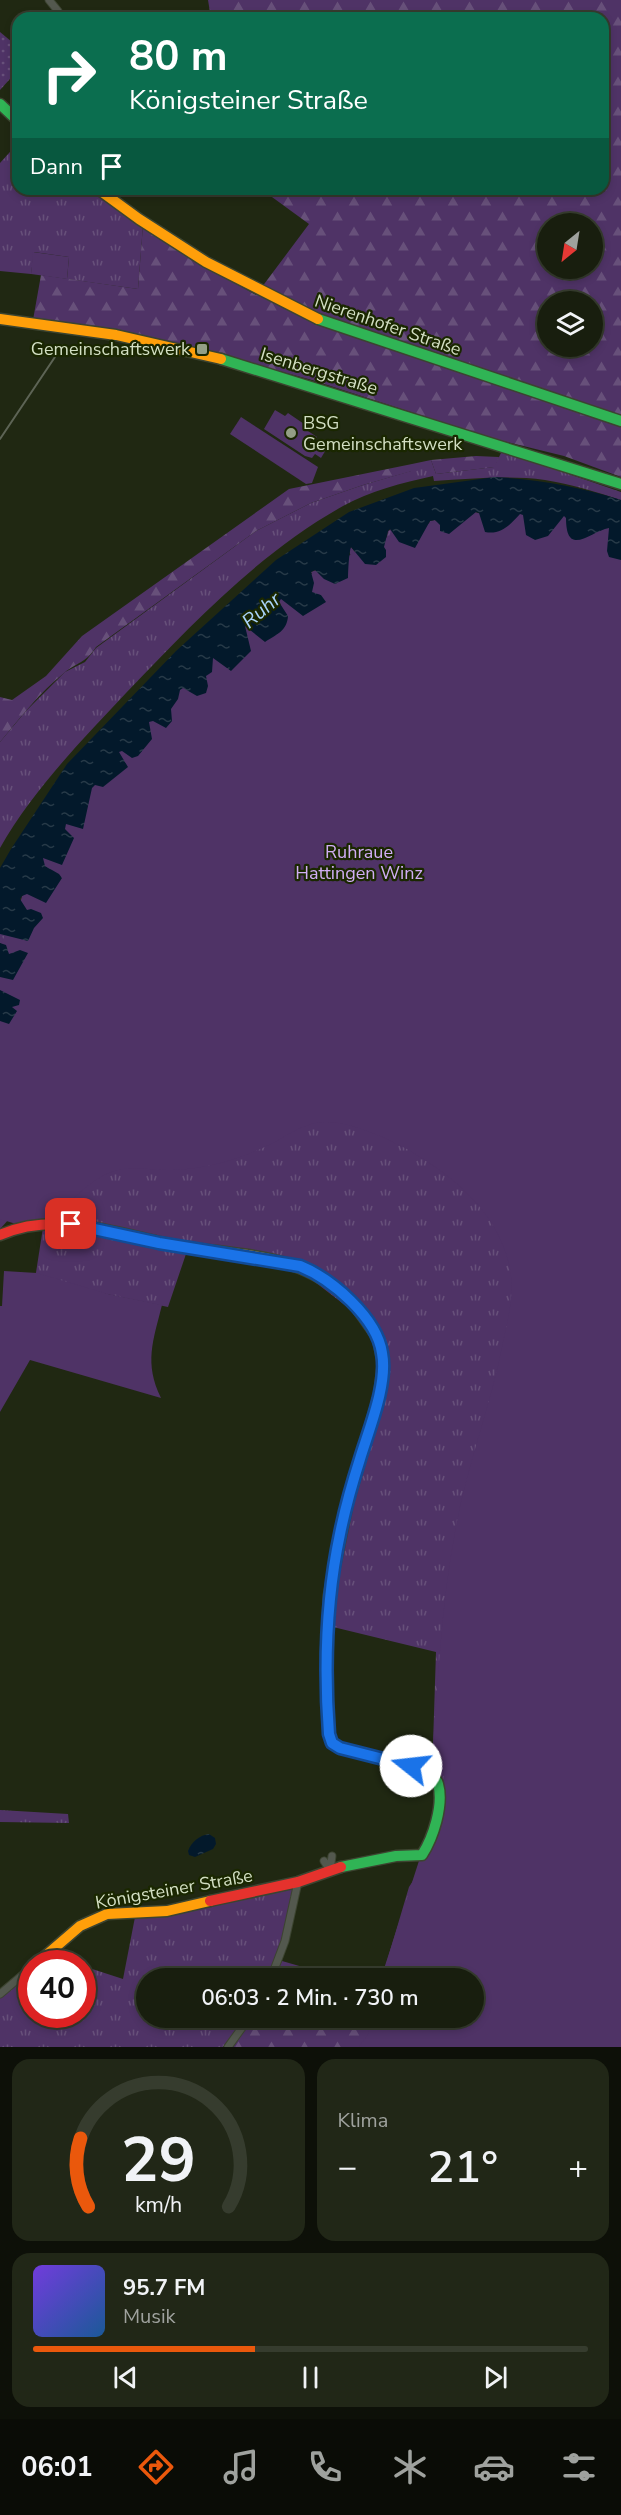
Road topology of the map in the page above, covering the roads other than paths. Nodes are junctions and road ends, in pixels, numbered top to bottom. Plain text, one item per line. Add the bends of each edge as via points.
1 (49, 0) edge
2 (57, 12) edge
3 (0, 104) edge
4 (12, 115) edge
5 (106, 195) edge
6 (0, 319) edge
7 (621, 421) edge
8 (621, 484) edge
9 (0, 1235) edge
10 (332, 1856) dead end
11 (327, 1865) junction
12 (298, 1882) junction
13 (51, 1950) edge
14 (275, 1968) edge
15 (18, 1979) edge
16 (0, 1994) edge
17 (242, 2028) edge
18 (228, 2047) edge

1 - 2 street
3 - 4 street
5 - 7 street, Nierenhofer Straße via 206,262 308,316
6 - 8 street, Isenbergstraße via 105,333 238,363
9 - 11 street, Königsteiner Straße via 17,1227 57,1222 169,1245 293,1264 341,1292 378,1337 382,1376 331,1579 327,1646 329,1734 332,1743 340,1748 429,1772 437,1782 439,1794 430,1842 422,1855
10 - 11 street
11 - 12 street, Königsteiner Straße
12 - 13 street, Königsteiner Straße via 167,1911 97,1917
12 - 14 street
15 - 16 street
17 - 18 street

